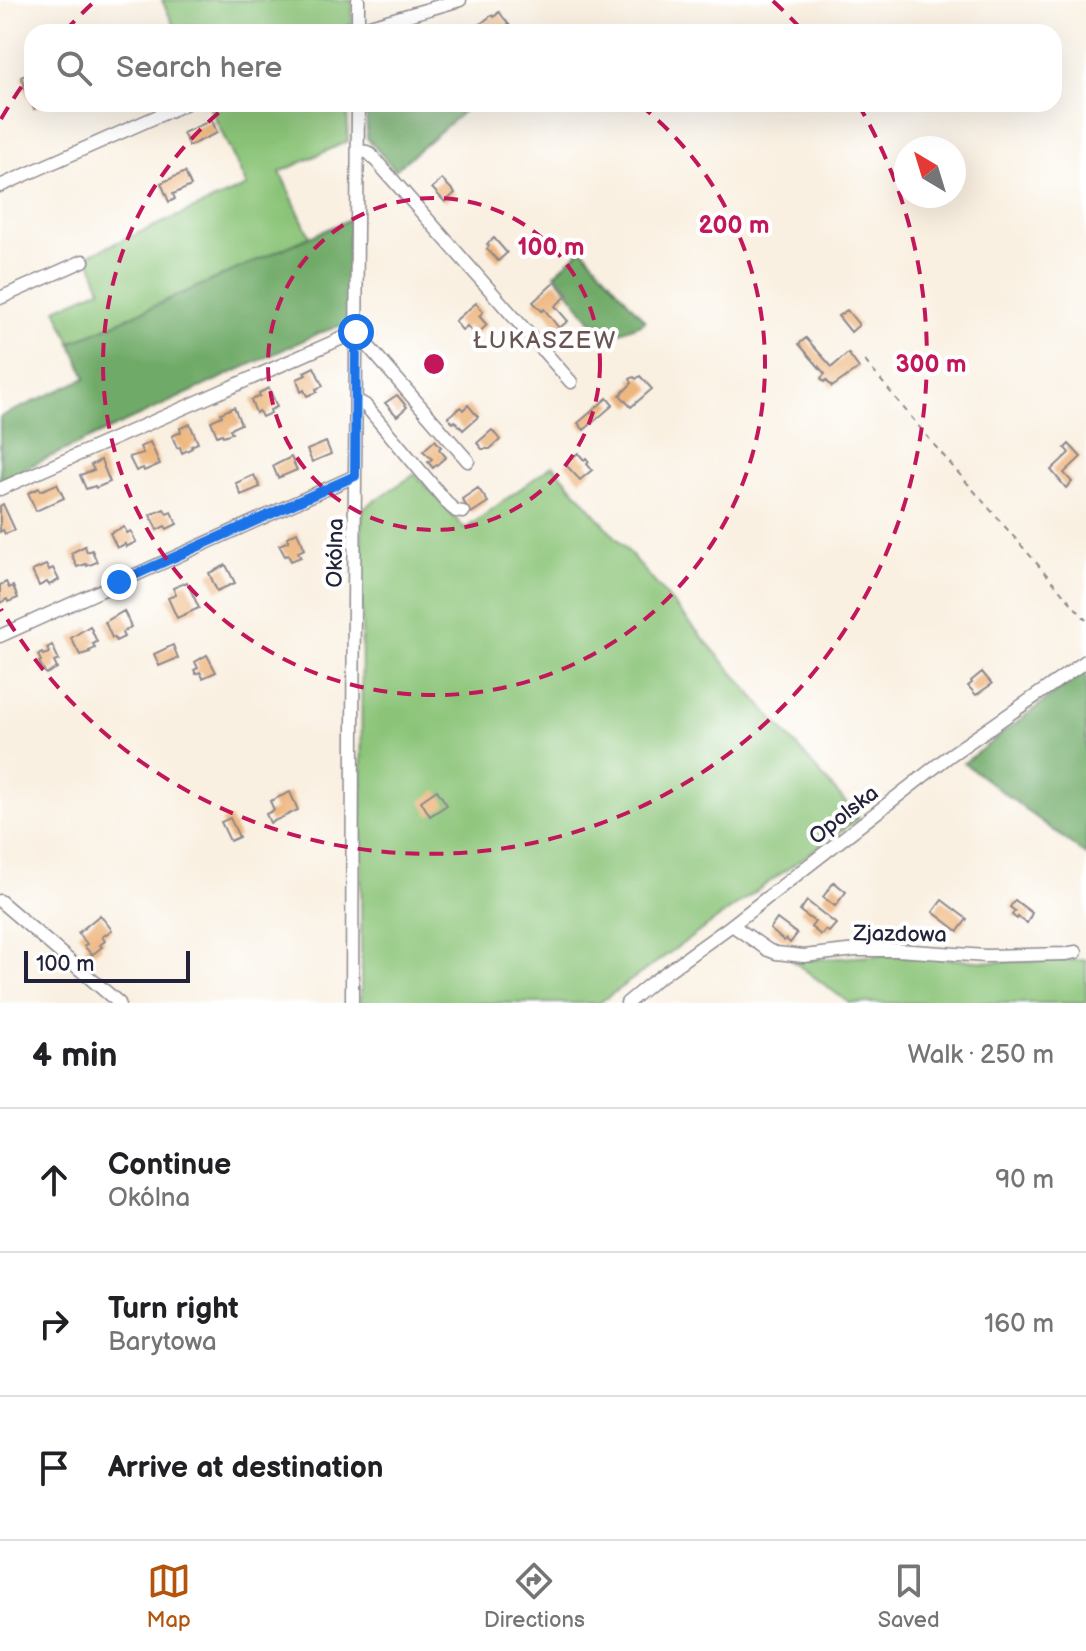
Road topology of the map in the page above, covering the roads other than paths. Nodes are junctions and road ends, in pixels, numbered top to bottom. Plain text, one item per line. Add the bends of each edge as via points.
1 (358, 0) edge
2 (460, 0) edge
3 (356, 24) edge
4 (379, 24) edge
5 (167, 112) edge
6 (358, 112) edge
7 (358, 151) junction
8 (0, 186) edge
9 (83, 261) dead end
10 (0, 298) edge
11 (356, 332) junction
12 (571, 382) dead end
13 (356, 400) junction
14 (468, 461) dead end
15 (355, 476) junction
16 (0, 489) edge
17 (463, 512) dead end
18 (0, 636) edge
19 (1086, 661) edge
20 (0, 901) edge
21 (732, 925) junction
22 (1076, 952) dead end
23 (634, 1001) edge
24 (119, 1003) edge
25 (352, 1003) edge

1 - 3 street
2 - 4 street
5 - 8 street
6 - 7 street, Okólna
7 - 11 street, Okólna
7 - 12 street via 371,155
9 - 10 street
11 - 13 street, Okólna
11 - 14 street
11 - 16 street
13 - 15 street, Okólna
13 - 17 street via 450,506
15 - 18 street
15 - 25 street, Okólna
19 - 21 street, Opolska via 949,756
20 - 24 street
21 - 22 street, Zjazdowa via 768,950 804,956 856,950 986,956
21 - 23 street, Opolska

